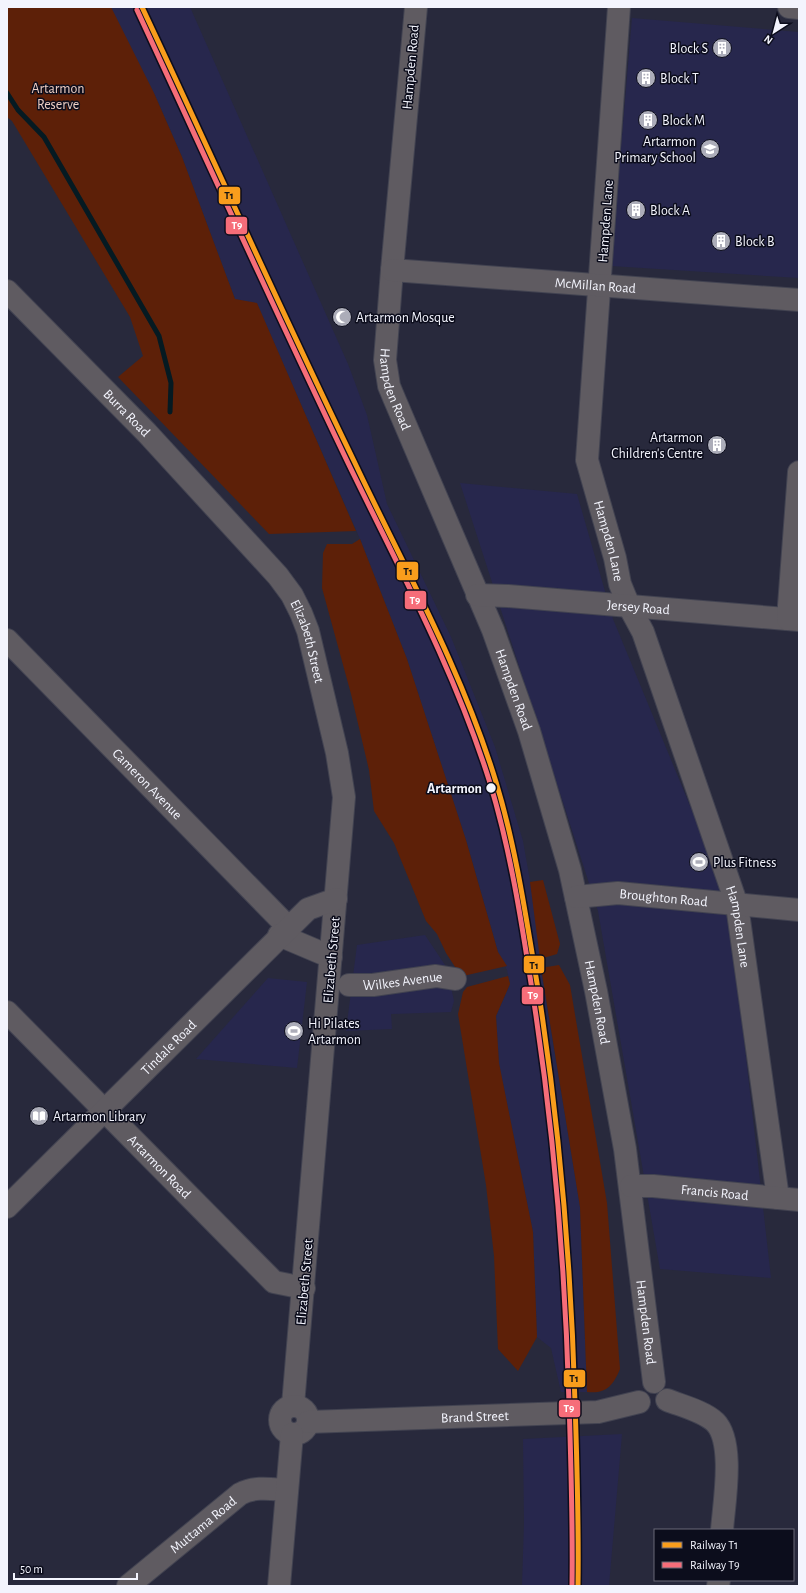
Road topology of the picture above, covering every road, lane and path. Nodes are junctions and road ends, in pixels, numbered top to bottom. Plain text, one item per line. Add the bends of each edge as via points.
1 (416, 7) edge
2 (619, 7) edge
3 (789, 7) edge
4 (799, 8) edge
5 (392, 270) junction
6 (600, 284) junction
7 (7, 291) edge
8 (799, 300) edge
9 (799, 472) edge
10 (244, 538) joint
11 (477, 596) junction
12 (629, 606) junction
13 (794, 619) edge
14 (7, 640) edge
15 (576, 897) junction
16 (336, 899) junction
17 (737, 905) junction
18 (799, 910) edge
19 (284, 931) junction
20 (330, 957) junction
21 (455, 978) dead end
22 (349, 985) dead end
23 (7, 1012) edge
24 (105, 1111) junction
25 (631, 1186) junction
26 (788, 1199) edge
27 (7, 1207) edge
28 (304, 1288) junction
29 (654, 1382) junction
30 (667, 1400) junction
31 (639, 1402) junction
32 (300, 1428) junction
33 (287, 1490) junction
34 (722, 1529) edge
35 (128, 1586) edge
36 (279, 1586) edge

1 - 5 street, Hampden Road
2 - 6 street, Hampden Lane
3 - 4 street
5 - 6 street, McMillan Road
5 - 11 street, Hampden Road via 385,360 389,386
6 - 8 street, McMillan Road
6 - 12 street, Hampden Lane via 587,460 620,584
7 - 10 street, Burra Road via 147,433
9 - 13 street
10 - 16 street, Elizabeth Street via 292,595 301,613 318,668 338,753 344,797
11 - 12 street, Jersey Road via 508,596
11 - 15 street, Hampden Road via 493,630 529,731
12 - 13 street, Jersey Road
12 - 17 street, Hampden Lane via 643,632
14 - 19 street, Cameron Avenue
15 - 17 street, Broughton Road via 618,893
15 - 25 street, Hampden Road via 596,991
16 - 19 street, Tindale Road via 308,909
16 - 20 street, Elizabeth Street
17 - 18 street, Broughton Road
17 - 26 street, Hampden Lane
19 - 20 street
19 - 24 street, Tindale Road
20 - 28 street, Elizabeth Street
21 - 22 street, Wilkes Avenue via 436,976 373,985
23 - 24 street, Artarmon Road
24 - 27 street, Tindale Road
24 - 28 street, Artarmon Road via 274,1282
25 - 26 street, Francis Road
25 - 29 street, Hampden Road via 645,1323
28 - 32 street, Elizabeth Street via 293,1405 284,1409 279,1421 284,1430
29 - 30 street via 663,1386 668,1395
29 - 31 street via 642,1386
30 - 31 street via 663,1408 654,1411 645,1409
30 - 34 street via 703,1415 714,1422 722,1432 726,1443
31 - 32 street, Brand Street via 598,1412
32 - 33 street
33 - 35 street, Muttama Road via 259,1488 240,1494
33 - 36 street

